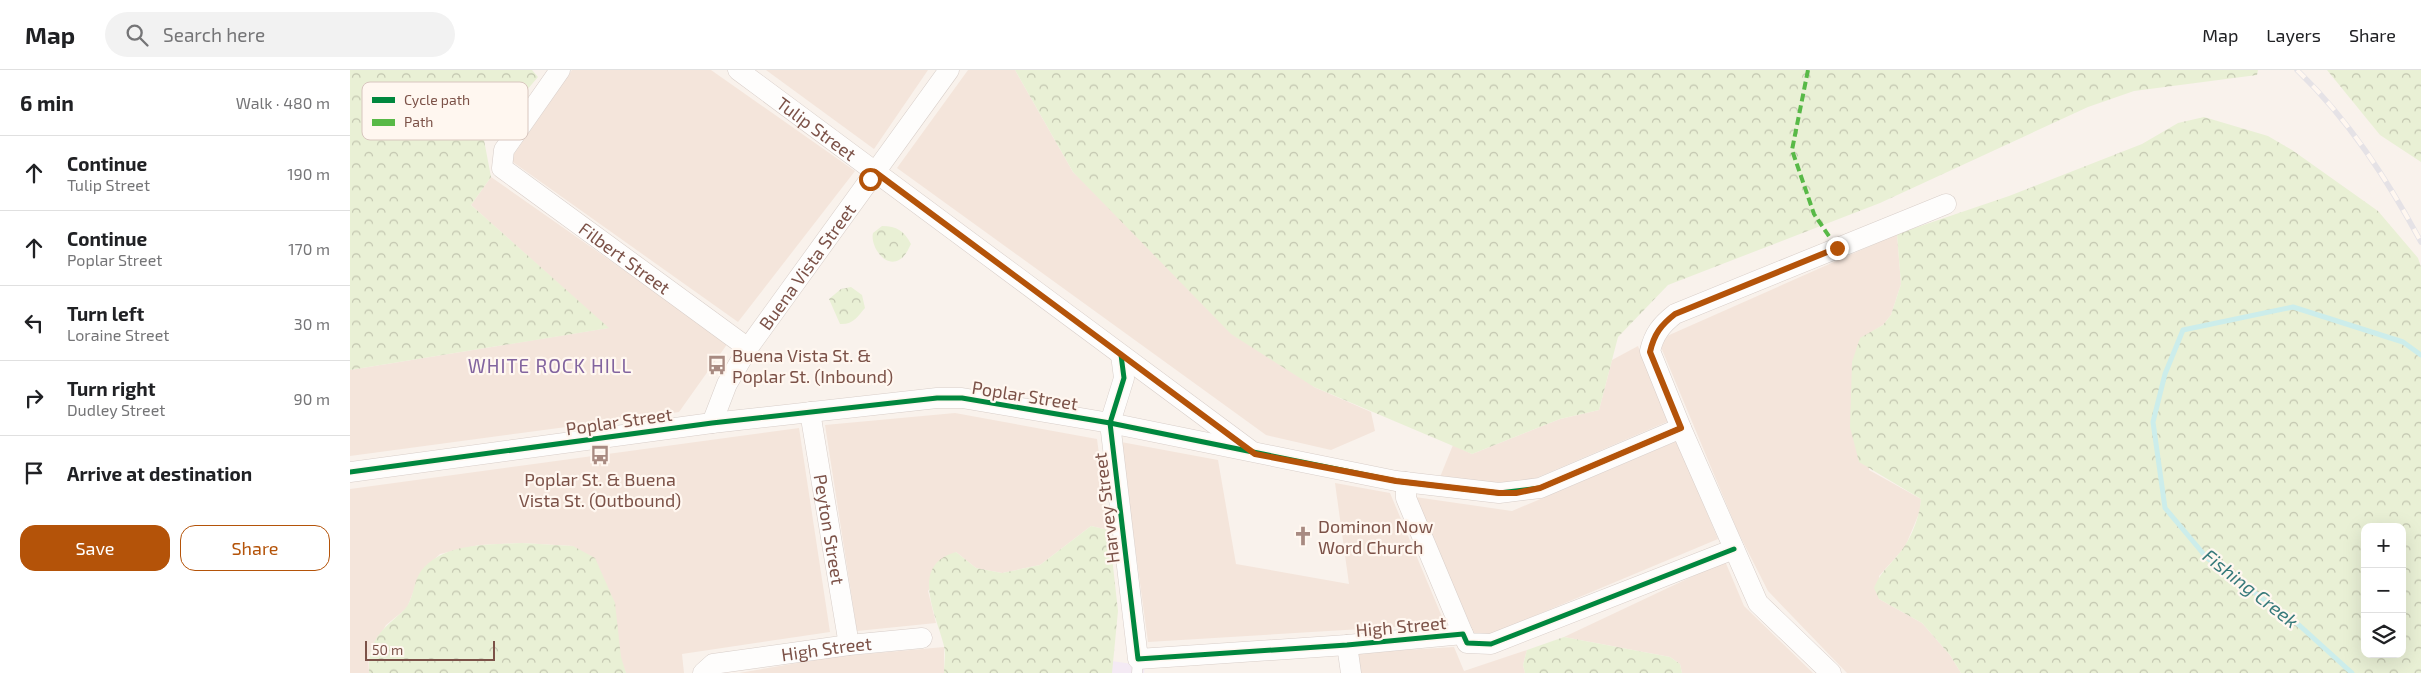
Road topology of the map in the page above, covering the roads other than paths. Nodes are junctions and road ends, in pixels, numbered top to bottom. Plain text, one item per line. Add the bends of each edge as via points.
1 (560, 70) edge
2 (738, 70) edge
3 (949, 70) edge
4 (528, 116) edge
5 (511, 140) edge
6 (875, 172) junction
7 (1946, 204) dead end
8 (748, 348) junction
9 (1121, 355) junction
10 (810, 412) junction
11 (712, 422) junction
12 (1110, 423) junction
13 (1681, 428) junction
14 (1255, 454) junction
15 (350, 472) edge
16 (1406, 482) junction
17 (1734, 549) junction
18 (1462, 634) junction
19 (922, 638) dead end
20 (849, 645) junction
21 (1347, 645) junction
22 (1137, 666) edge
23 (703, 673) edge
24 (1351, 673) edge
25 (1830, 673) edge

1 - 4 street, Filbert Street
2 - 6 street, Tulip Street
3 - 6 street, Buena Vista Street
5 - 8 street, Filbert Street via 504,150 502,168
6 - 8 street, Buena Vista Street
6 - 9 street, Tulip Street
7 - 13 street via 1675,314 1662,325 1650,352
8 - 11 street, Buena Vista Street via 726,384
9 - 12 street, Harvey Street via 1124,378
9 - 14 street, Tulip Street
10 - 11 street, Poplar Street
10 - 12 street, Poplar Street via 962,398
10 - 20 street, Peyton Street
11 - 15 street, Poplar Street
12 - 14 street, Poplar Street
12 - 22 street, Harvey Street
13 - 16 street, Poplar Street via 1540,488 1499,493
13 - 17 street
14 - 16 street, Poplar Street
16 - 18 street via 1406,498
17 - 18 street, High Street via 1491,644 1467,644
17 - 25 street via 1758,602
18 - 21 street, High Street
19 - 20 street, High Street
20 - 23 street, High Street via 713,664
21 - 22 street, High Street
21 - 24 street

